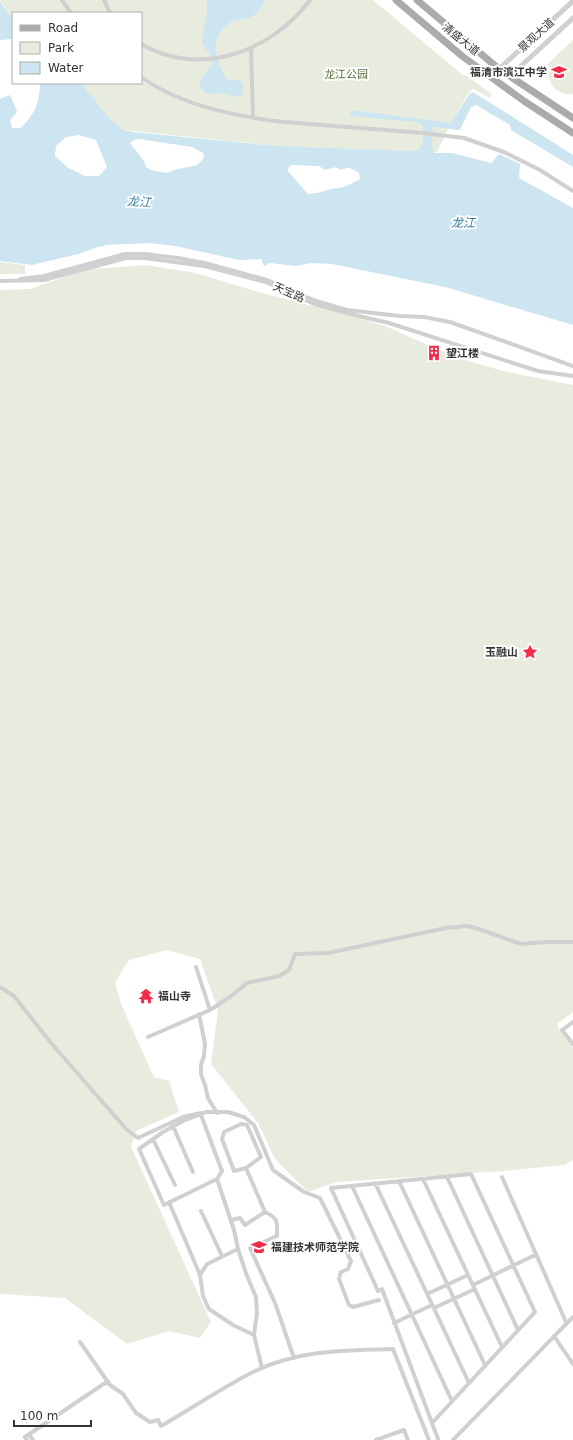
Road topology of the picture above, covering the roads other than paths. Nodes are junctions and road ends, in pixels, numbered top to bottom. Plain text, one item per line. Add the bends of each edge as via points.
1 (62, 0) edge
2 (104, 0) edge
3 (310, 0) edge
4 (396, 0) edge
5 (416, 0) edge
6 (573, 1) edge
7 (71, 12) edge
8 (110, 12) edge
9 (573, 18) edge
10 (142, 44) edge
11 (251, 48) junction
12 (499, 69) junction
13 (510, 76) junction
14 (142, 78) edge
15 (253, 117) junction
16 (573, 118) edge
17 (573, 133) edge
18 (573, 191) edge
19 (0, 280) edge
20 (573, 366) edge
21 (573, 376) edge
22 (573, 942) edge
23 (196, 967) dead end
24 (0, 987) edge
25 (210, 1010) junction
26 (199, 1014) junction
27 (573, 1022) edge
28 (148, 1037) dead end
29 (573, 1044) edge
30 (206, 1112) junction
31 (217, 1113) junction
32 (201, 1115) junction
33 (173, 1126) junction
34 (153, 1139) junction
35 (246, 1168) junction
36 (194, 1172) dead end
37 (447, 1176) junction
38 (502, 1177) dead end
39 (217, 1179) junction
40 (424, 1179) junction
41 (399, 1181) junction
42 (375, 1183) junction
43 (175, 1185) dead end
44 (352, 1186) junction
45 (169, 1202) junction
46 (201, 1211) dead end
47 (265, 1212) junction
48 (232, 1220) junction
49 (238, 1249) junction
50 (535, 1255) junction
51 (222, 1256) junction
52 (513, 1265) junction
53 (200, 1274) junction
54 (468, 1275) junction
55 (493, 1275) junction
56 (448, 1284) junction
57 (474, 1287) junction
58 (427, 1294) junction
59 (454, 1298) junction
60 (379, 1300) dead end
61 (433, 1306) junction
62 (412, 1314) junction
63 (573, 1317) edge
64 (566, 1322) junction
65 (394, 1323) junction
66 (518, 1330) junction
67 (254, 1335) junction
68 (554, 1336) junction
69 (80, 1342) dead end
70 (502, 1347) junction
71 (294, 1358) junction
72 (572, 1361) edge
73 (485, 1366) junction
74 (262, 1368) junction
75 (108, 1381) junction
76 (469, 1383) junction
77 (452, 1401) junction
78 (432, 1423) junction
79 (29, 1434) junction
80 (438, 1439) dead end
81 (26, 1440) edge
82 (33, 1440) edge
83 (378, 1440) edge
84 (408, 1440) edge
85 (429, 1440) edge
86 (453, 1440) edge

1 - 7 street
2 - 8 street
3 - 11 street via 285,27
4 - 17 main road, 清盛大道 via 462,56 524,102
5 - 12 main road, 清盛大道
6 - 12 street, 景观大道
9 - 13 street, 景观大道
10 - 11 street via 181,58 208,59 226,57
11 - 15 street
12 - 13 main road, 清盛大道
13 - 16 main road, 清盛大道
14 - 15 street via 192,102
15 - 18 street via 464,138 491,146 540,170
19 - 20 street, 天宝路 via 44,276 125,254 205,262 267,280 316,301 347,310 450,322
19 - 21 street, 天宝路 via 44,280 126,258 204,266 266,282 314,304 389,323 538,371
22 - 25 street via 521,944 467,926 446,928 328,953 295,954 289,970 279,976 248,983
23 - 25 street
24 - 30 street via 14,996 127,1130 138,1138 183,1116
25 - 26 street
26 - 28 street
26 - 31 street via 205,1044 201,1074 208,1098
27 - 29 street via 562,1030
30 - 31 street
30 - 32 street
31 - 60 street via 228,1112 244,1117 254,1125 273,1170 304,1192 320,1198 351,1261 348,1269 341,1272 339,1279 349,1305 353,1307
32 - 33 street
32 - 39 street via 222,1171
33 - 34 street
33 - 36 street
34 - 43 street
34 - 45 street via 139,1148 164,1204
35 - 35 street via 234,1171 222,1139 224,1132 241,1124 247,1125 261,1157
35 - 47 street
37 - 40 street
37 - 52 street via 471,1174
37 - 55 street
38 - 50 street
39 - 45 street
39 - 48 street
40 - 41 street
40 - 54 street
41 - 42 street
41 - 56 street
42 - 44 street
42 - 58 street
44 - 62 street
44 - 65 street via 331,1188 378,1290 382,1289
45 - 53 street
46 - 51 street
47 - 48 street via 245,1226 240,1218
47 - 71 street via 277,1221 277,1236 250,1248 275,1303
48 - 49 street
49 - 51 street
49 - 67 street via 256,1297
50 - 52 street
50 - 64 street
51 - 53 street via 206,1264
52 - 55 street
52 - 66 street via 535,1312
53 - 67 street via 203,1296 209,1309
54 - 56 street
54 - 57 street
55 - 57 street
55 - 66 street
56 - 58 street
56 - 59 street
57 - 59 street
57 - 70 street
58 - 61 street
59 - 61 street
59 - 73 street
61 - 62 street
61 - 76 street
62 - 65 street
62 - 77 street
63 - 64 street
64 - 68 street
65 - 78 street
66 - 70 street
67 - 74 street
68 - 72 street
68 - 86 street
69 - 75 street
70 - 73 street
71 - 74 street
71 - 85 street via 317,1353 393,1349
73 - 76 street
74 - 75 street via 161,1426 158,1420 150,1422 136,1413 123,1394
75 - 79 street
76 - 77 street
77 - 78 street
78 - 80 street
79 - 81 street via 25,1437
79 - 82 street
83 - 84 street via 404,1430

